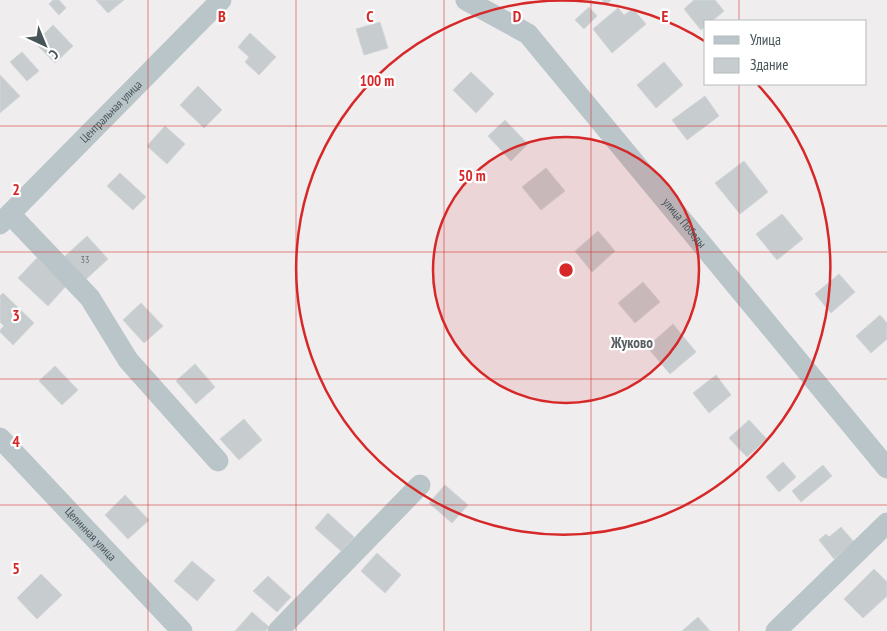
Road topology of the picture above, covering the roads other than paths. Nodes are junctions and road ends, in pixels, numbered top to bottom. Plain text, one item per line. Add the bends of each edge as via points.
1 (221, 0) edge
2 (466, 0) edge
3 (5, 219) edge
4 (0, 438) edge
5 (218, 461) dead end
6 (887, 468) edge
7 (420, 485) dead end
8 (887, 523) edge
9 (182, 631) edge
10 (278, 631) edge
11 (776, 631) edge

1 - 3 street, Центральная улица
2 - 6 street, улица Победы via 528,34
3 - 5 street via 90,298 128,360
4 - 9 street, Целинная улица
7 - 10 street
8 - 11 street

